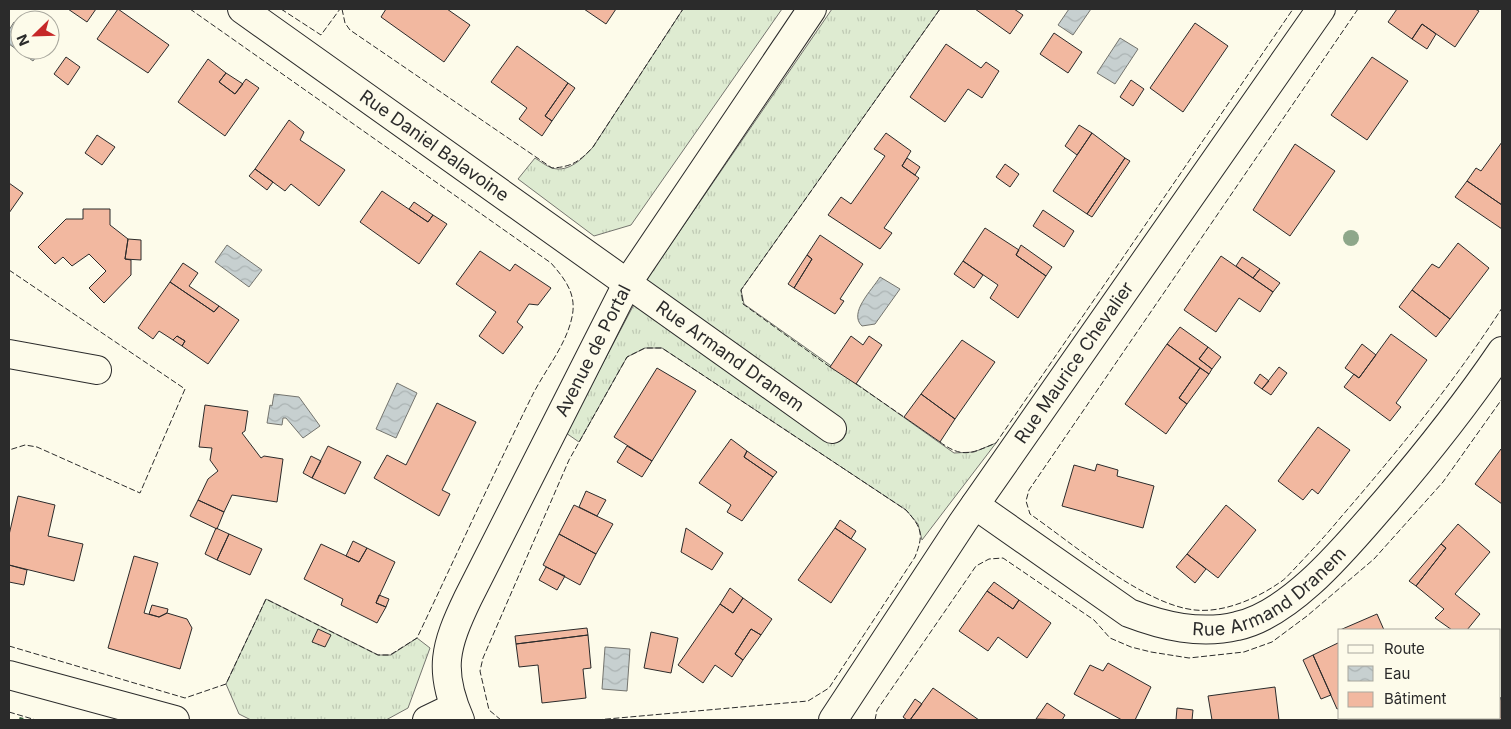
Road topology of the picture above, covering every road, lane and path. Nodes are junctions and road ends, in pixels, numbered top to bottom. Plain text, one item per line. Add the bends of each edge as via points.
1 (242, 9) edge
2 (812, 9) edge
3 (1321, 9) edge
4 (628, 282) junction
5 (1502, 351) edge
6 (9, 354) edge
7 (97, 370) dead end
8 (832, 429) dead end
9 (975, 505) junction
10 (9, 675) edge
11 (457, 714) edge
12 (175, 720) edge
13 (427, 720) edge
14 (833, 720) edge

1 - 4 street, Rue Daniel Balavoine
2 - 4 street, Avenue de Portal
3 - 9 street, Rue Maurice Chevalier
4 - 8 street, Rue Armand Dranem
4 - 11 street, Avenue de Portal via 454,627 445,674
5 - 9 street, Rue Armand Dranem via 1442,433 1350,543 1319,575 1286,602 1238,626 1210,630 1186,628 1158,624 1129,613
6 - 7 street
9 - 14 street, Rue Maurice Chevalier
10 - 12 street
11 - 13 street

